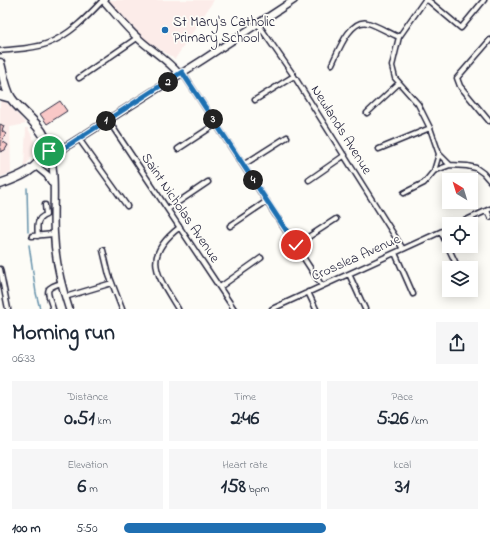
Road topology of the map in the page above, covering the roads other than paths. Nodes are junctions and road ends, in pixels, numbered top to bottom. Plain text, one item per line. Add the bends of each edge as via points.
1 (103, 0) edge
2 (294, 0) edge
3 (426, 0) edge
4 (484, 0) edge
5 (258, 24) junction
6 (137, 38) junction
7 (399, 38) junction
8 (490, 40) edge
9 (0, 51) edge
10 (0, 63) edge
11 (332, 64) dead end
12 (181, 73) junction
13 (294, 76) junction
14 (2, 78) edge
15 (79, 78) dead end
16 (399, 83) junction
17 (0, 95) edge
18 (11, 98) junction
19 (255, 100) dead end
20 (367, 113) dead end
21 (108, 120) junction
22 (489, 121) edge
23 (216, 124) junction
24 (430, 128) junction
25 (287, 137) dead end
26 (78, 138) junction
27 (46, 141) junction
28 (67, 146) junction
29 (178, 149) dead end
30 (379, 149) dead end
31 (439, 154) junction
32 (345, 155) junction
33 (51, 158) junction
34 (37, 165) junction
35 (244, 165) junction
36 (450, 165) junction
37 (434, 171) junction
38 (309, 180) dead end
39 (490, 181) edge
40 (208, 182) dead end
41 (0, 184) edge
42 (53, 184) junction
43 (404, 194) dead end
44 (267, 201) junction
45 (45, 205) dead end
46 (127, 206) dead end
47 (168, 209) junction
48 (489, 210) edge
49 (474, 217) edge
50 (490, 217) edge
51 (336, 219) dead end
52 (230, 226) dead end
53 (180, 227) junction
54 (441, 232) joint
55 (54, 234) junction
56 (32, 236) dead end
57 (38, 236) junction
58 (296, 245) junction
59 (403, 249) junction
60 (103, 250) dead end
61 (395, 253) junction
62 (261, 258) dead end
63 (455, 261) edge
64 (0, 269) edge
65 (349, 274) junction
66 (1, 280) edge
67 (62, 283) junction
68 (112, 283) junction
69 (322, 286) junction
70 (220, 287) junction
71 (308, 292) junction
72 (413, 294) dead end
73 (65, 297) junction
74 (8, 309) edge
75 (53, 309) edge
76 (70, 309) edge
77 (122, 309) edge
78 (178, 309) edge
79 (234, 309) edge
80 (272, 309) edge
81 (316, 309) edge
82 (365, 309) edge

1 - 6 street
1 - 9 street via 79,24 48,44
2 - 5 street
3 - 4 street via 461,28
3 - 7 street
5 - 12 street
5 - 13 street, Newlands Avenue
6 - 12 street
6 - 15 street
7 - 11 street via 367,22 358,23 349,32
7 - 16 street via 392,66
8 - 22 street via 457,78 460,86
10 - 14 highway
12 - 21 street
12 - 23 street
13 - 19 street
13 - 32 street, Newlands Avenue
14 - 18 highway
16 - 20 street
16 - 24 street via 418,104
17 - 18 highway
18 - 27 highway via 29,116
21 - 26 street
21 - 47 street, Saint Nicholas Avenue
23 - 29 street
23 - 35 street
24 - 30 street
24 - 31 street
25 - 35 street
26 - 28 street
26 - 46 street
27 - 28 street via 58,147
27 - 33 street
27 - 34 highway via 44,155
28 - 33 street
31 - 36 street
31 - 37 street
32 - 38 street
32 - 59 street, Newlands Avenue
33 - 34 street
33 - 42 street
34 - 41 highway
34 - 42 street
35 - 44 street
36 - 37 street
36 - 39 street via 476,168
37 - 43 street via 424,183
40 - 47 street
42 - 55 street
44 - 52 street
44 - 58 street
45 - 57 street via 46,215 39,219 37,224
47 - 53 street, Saint Nicholas Avenue
48 - 49 street
48 - 50 street
51 - 58 street
53 - 70 street, Saint Nicholas Avenue
53 - 78 street via 168,236 159,248 155,264 159,278
54 - 59 street, Crosslea Avenue
54 - 63 street
55 - 57 street
55 - 67 street
56 - 57 street
58 - 69 street
59 - 61 street, Crosslea Avenue
60 - 68 street
61 - 65 street, Crosslea Avenue
61 - 72 street
62 - 70 street
64 - 66 street
65 - 69 street, Crosslea Avenue
65 - 82 street
66 - 74 street
67 - 73 street
67 - 75 street via 48,289
68 - 73 street
68 - 77 street
69 - 71 street, Crosslea Avenue
70 - 79 street, Saint Nicholas Avenue
71 - 80 street, Crosslea Avenue
71 - 81 street
73 - 76 street

